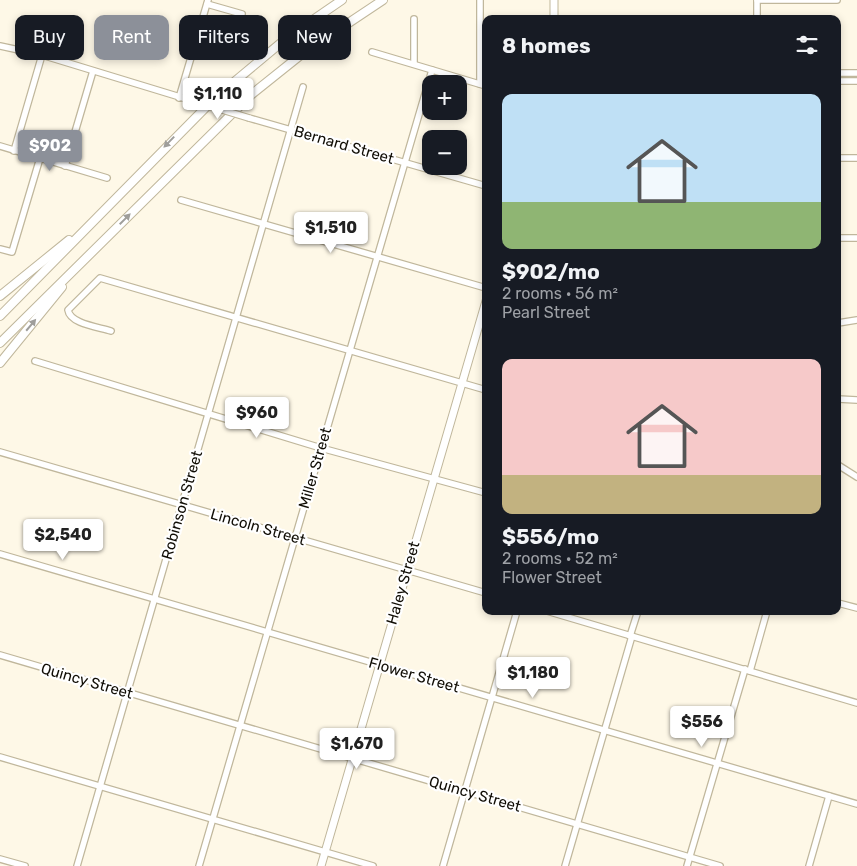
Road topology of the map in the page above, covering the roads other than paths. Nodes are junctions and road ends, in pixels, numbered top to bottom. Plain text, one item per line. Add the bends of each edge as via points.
1 (342, 0) edge
2 (383, 0) edge
3 (480, 0) edge
4 (554, 0) edge
5 (756, 0) edge
6 (837, 0) edge
7 (208, 2) edge
8 (242, 14) dead end
9 (554, 15) edge
10 (757, 15) edge
11 (414, 19) dead end
12 (0, 46) edge
13 (15, 49) edge
14 (372, 52) dead end
15 (482, 57) edge
16 (41, 60) edge
17 (58, 60) edge
18 (414, 64) junction
19 (432, 70) junction
20 (93, 71) junction
21 (841, 73) edge
22 (857, 73) edge
23 (841, 81) edge
24 (857, 81) edge
25 (482, 85) edge
26 (304, 86) dead end
27 (180, 98) junction
28 (292, 130) junction
29 (0, 146) edge
30 (14, 151) junction
31 (40, 158) junction
32 (841, 158) edge
33 (857, 158) edge
34 (404, 163) junction
35 (65, 166) junction
36 (107, 178) dead end
37 (482, 185) edge
38 (182, 200) dead end
39 (95, 218) junction
40 (264, 224) junction
41 (841, 238) edge
42 (857, 238) edge
43 (0, 249) edge
44 (90, 254) junction
45 (377, 256) junction
46 (482, 287) edge
47 (0, 296) edge
48 (482, 315) edge
49 (0, 316) edge
50 (237, 318) junction
51 (857, 320) edge
52 (841, 323) edge
53 (111, 331) dead end
54 (0, 343) edge
55 (350, 350) junction
56 (35, 361) dead end
57 (0, 363) edge
58 (462, 383) junction
59 (482, 389) edge
60 (841, 400) edge
61 (857, 400) edge
62 (209, 413) junction
63 (321, 448) junction
64 (0, 452) edge
65 (841, 467) edge
66 (435, 477) junction
67 (857, 477) edge
68 (482, 492) edge
69 (182, 505) junction
70 (295, 538) junction
71 (0, 554) edge
72 (407, 570) junction
73 (482, 592) edge
74 (155, 599) junction
75 (841, 604) edge
76 (857, 608) edge
77 (516, 615) edge
78 (560, 615) edge
79 (637, 615) edge
80 (766, 615) edge
81 (267, 632) junction
82 (631, 636) junction
83 (0, 655) edge
84 (380, 665) junction
85 (747, 670) junction
86 (128, 692) junction
87 (492, 698) junction
88 (857, 703) edge
89 (240, 725) junction
90 (605, 730) junction
91 (0, 757) edge
92 (352, 758) junction
93 (717, 763) junction
94 (100, 786) junction
95 (465, 791) junction
96 (830, 796) junction
97 (857, 804) edge
98 (212, 819) junction
99 (577, 824) junction
100 (325, 852) junction
101 (690, 857) junction
102 (0, 859) edge
103 (25, 866) edge
104 (77, 866) edge
105 (199, 866) edge
106 (321, 866) edge
107 (373, 866) edge
108 (443, 866) edge
109 (565, 866) edge
110 (687, 866) edge
111 (720, 866) edge
112 (809, 866) edge

1 -> 39 highway via 288,37 230,84
44 -> 2 highway via 252,94 302,54
3 - 15 street
4 - 9 main road
5 - 6 street
5 - 10 street
7 - 8 street
7 - 27 street
11 - 18 street
12 - 13 street, Bernard Street
14 - 18 street
16 - 30 street
17 - 20 street, Bernard Street
18 - 19 street
19 - 25 street
19 - 34 street, Miller Street
20 - 27 street, Bernard Street
20 - 35 street
21 - 22 street
23 - 24 street
26 - 28 street, Robinson Street
27 - 28 street, Bernard Street, bridge
28 - 34 street, Bernard Street
28 - 40 street, Robinson Street
29 - 30 street
30 - 31 street
31 - 35 street
31 - 43 street via 12,252
32 - 33 street
34 - 37 street, Bernard Street
34 - 45 street, Miller Street
35 - 36 street
38 - 40 street
39 - 47 highway
39 - 49 highway
40 - 45 street
40 - 50 street, Robinson Street
41 - 42 street
44 - 54 highway
57 -> 44 highway
45 - 46 street
45 - 55 street, Miller Street
48 - 58 main road, Haley Street
50 - 53 street via 100,278 68,313 73,319
50 - 55 street
50 - 62 street, Robinson Street
51 - 52 street
55 - 58 street
55 - 63 street, Miller Street
56 - 62 street
58 - 59 street
58 - 66 main road, Haley Street
60 - 61 street
62 - 63 street
62 - 69 street, Robinson Street
63 - 66 street
63 - 70 street, Miller Street
64 - 69 street, Lincoln Street
65 - 67 street
66 - 68 street
66 - 72 main road, Haley Street
69 - 70 street, Lincoln Street
69 - 74 street, Robinson Street
70 - 72 street, Lincoln Street
70 - 81 street, Miller Street
71 - 74 street, Flower Street
72 - 73 street, Lincoln Street
72 - 84 main road, Haley Street
74 - 81 street, Flower Street
74 - 86 street, Robinson Street
75 - 76 street
77 - 87 street
78 - 82 street
79 - 82 street
80 - 85 street
81 - 84 street, Flower Street
81 - 89 street, Miller Street
82 - 85 street
82 - 90 street
83 - 86 street, Quincy Street
84 - 87 street, Flower Street
84 - 92 main road, Haley Street
85 - 88 street
85 - 93 street
86 - 89 street, Quincy Street
86 - 94 street, Robinson Street
87 - 90 street, Flower Street
87 - 95 street
89 - 92 street, Quincy Street
89 - 98 street, Miller Street
90 - 93 street, Flower Street
90 - 99 street
91 - 94 street
92 - 95 street, Quincy Street
92 - 100 main road, Haley Street
93 - 96 street, Flower Street
93 - 101 street
94 - 98 street
94 - 104 street, Robinson Street
95 - 99 street, Quincy Street
95 - 108 street
96 - 97 street, Flower Street
96 - 112 street
98 - 100 street
98 - 105 street, Miller Street
99 - 101 street, Quincy Street
99 - 109 street
100 - 106 main road, Haley Street
100 - 107 street
101 - 110 street
101 - 111 street, Quincy Street
102 - 103 street

